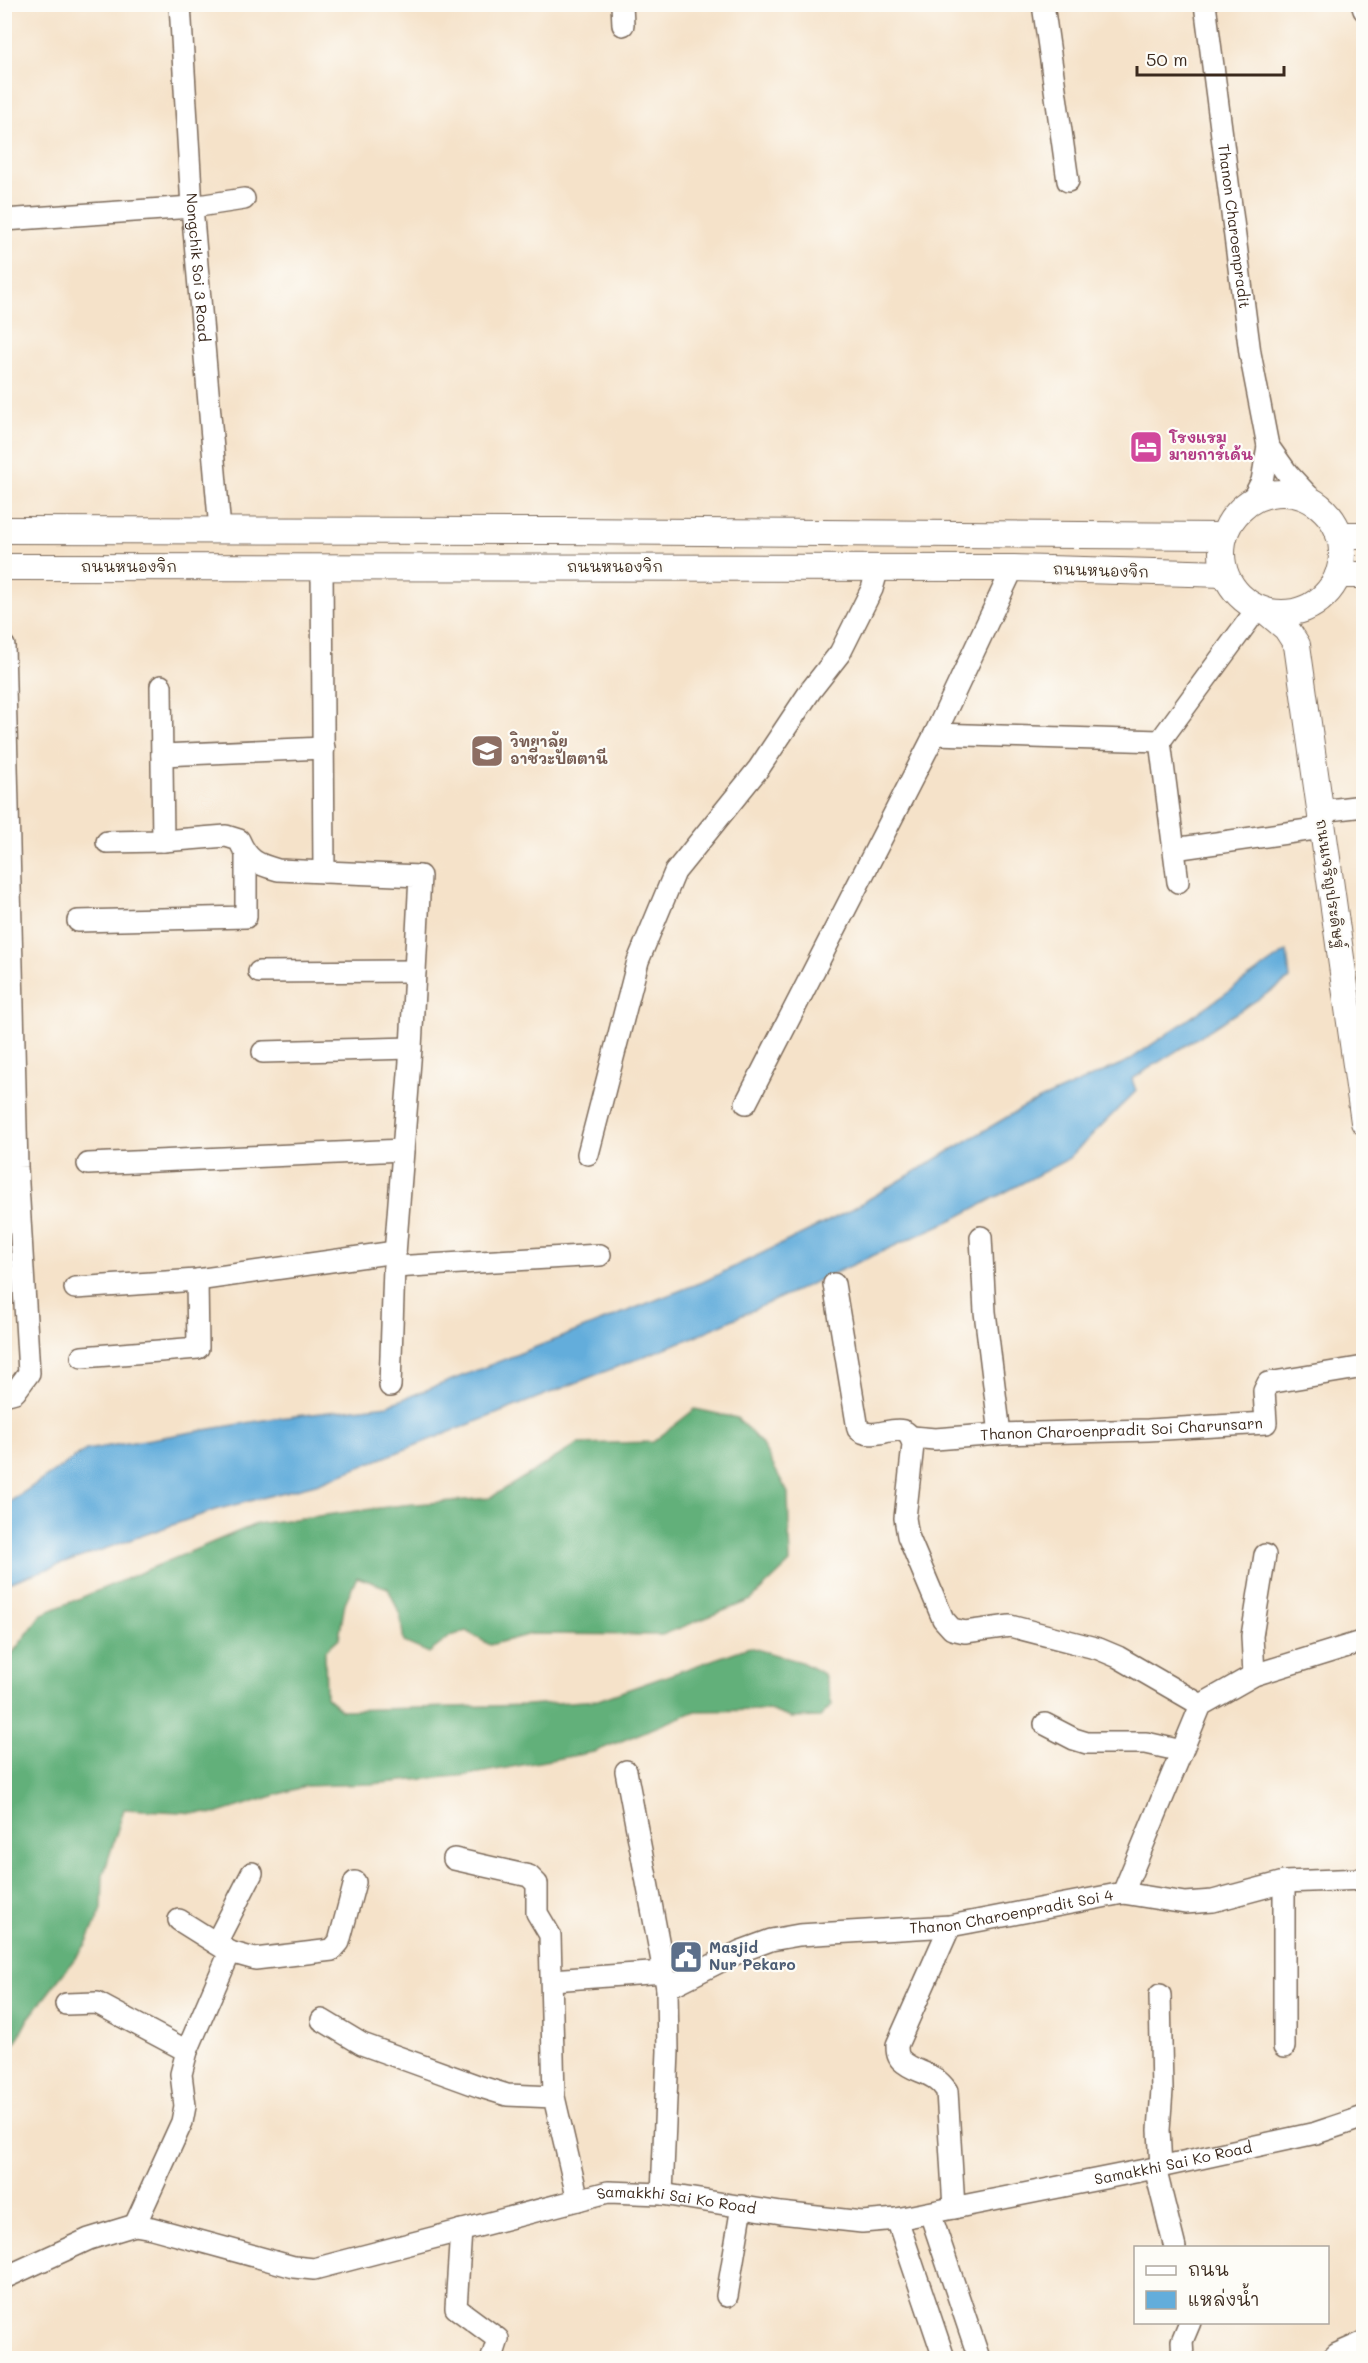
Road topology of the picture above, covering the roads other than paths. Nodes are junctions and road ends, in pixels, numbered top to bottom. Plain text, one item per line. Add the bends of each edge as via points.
1 (180, 4) edge
2 (1043, 4) edge
3 (1205, 4) edge
4 (1362, 4) edge
5 (1364, 10) edge
6 (1068, 181) dead end
7 (244, 199) dead end
8 (192, 207) junction
9 (4, 220) edge
10 (1268, 446) junction
11 (1251, 502) junction
12 (1315, 503) junction
13 (4, 530) edge
14 (220, 530) junction
15 (457, 530) junction
16 (1351, 535) edge
17 (1224, 536) junction
18 (4, 567) edge
19 (322, 567) junction
20 (453, 567) junction
21 (878, 568) junction
22 (1013, 568) junction
23 (1225, 574) junction
24 (1338, 575) junction
25 (1364, 575) edge
26 (1322, 599) junction
27 (1262, 610) junction
28 (1297, 645) junction
29 (4, 646) edge
30 (161, 686) dead end
31 (935, 734) junction
32 (1160, 741) junction
33 (324, 748) junction
34 (162, 754) junction
35 (1364, 806) edge
36 (1321, 820) junction
37 (106, 842) dead end
38 (163, 842) junction
39 (1174, 849) junction
40 (246, 855) junction
41 (324, 873) junction
42 (1178, 882) dead end
43 (78, 921) dead end
44 (415, 971) junction
45 (259, 972) dead end
46 (411, 1048) junction
47 (263, 1052) dead end
48 (746, 1103) dead end
49 (1364, 1122) edge
50 (403, 1150) junction
51 (588, 1154) dead end
52 (88, 1164) dead end
53 (981, 1237) dead end
54 (600, 1255) dead end
55 (395, 1259) junction
56 (14, 1261) edge
57 (197, 1280) junction
58 (834, 1284) dead end
59 (75, 1288) dead end
60 (82, 1357) dead end
61 (1364, 1367) edge
62 (390, 1386) dead end
63 (4, 1395) edge
64 (1000, 1434) junction
65 (912, 1437) junction
66 (1265, 1555) dead end
67 (1364, 1641) edge
68 (1254, 1675) junction
69 (1201, 1705) junction
70 (1045, 1724) dead end
71 (1182, 1751) junction
72 (626, 1771) dead end
73 (454, 1859) dead end
74 (252, 1873) dead end
75 (1364, 1879) edge
76 (355, 1882) dead end
77 (1284, 1882) junction
78 (1123, 1893) junction
79 (179, 1920) dead end
80 (950, 1926) junction
81 (223, 1947) junction
82 (552, 1980) junction
83 (665, 1980) junction
84 (1160, 1995) dead end
85 (66, 2004) dead end
86 (322, 2020) dead end
87 (1284, 2047) dead end
88 (187, 2051) junction
89 (554, 2097) junction
90 (1364, 2117) edge
91 (1158, 2168) junction
92 (662, 2194) junction
93 (578, 2200) junction
94 (742, 2206) junction
95 (954, 2208) junction
96 (930, 2213) junction
97 (897, 2219) junction
98 (135, 2225) junction
99 (461, 2230) junction
100 (1175, 2246) edge
101 (4, 2278) edge
102 (726, 2296) dead end
103 (1189, 2324) edge
104 (1364, 2342) edge
105 (492, 2358) edge
106 (944, 2358) edge
107 (980, 2358) edge
108 (1183, 2358) edge
109 (1333, 2358) edge

1 - 8 street, Nongchik Soi 3 Road
2 - 6 street
3 - 10 street, Thanon Charoenpradit via 1250,353
4 - 5 street
7 - 8 street
8 - 9 street
8 - 14 street, Nongchik Soi 3 Road
10 - 11 street via 1262,481
10 - 12 street
11 - 12 main road via 1286,492
11 - 17 main road via 1233,518
12 - 16 main road
13 - 14 main road
14 - 15 main road
15 - 17 main road
15 - 20 main road
16 - 24 main road via 1343,545
17 - 23 main road via 1221,555
18 - 19 main road, ถนนหนองจิก
19 - 20 main road, ถนนหนองจิก
19 - 33 street
20 - 21 main road, ถนนหนองจิก
21 - 22 main road, ถนนหนองจิก
21 - 51 street via 872,589 840,653 759,768 675,872 638,961
22 - 23 main road, ถนนหนองจิก
22 - 31 street
23 - 27 main road via 1245,601
24 - 25 main road
24 - 26 main road
26 - 27 main road via 1287,614
26 - 28 main road
27 - 28 main road, ถนนเจริญประดิษฐ์ via 1287,628
27 - 32 street
28 - 36 main road, ถนนเจริญประดิษฐ์
29 - 56 street via 17,1167
30 - 34 street
31 - 32 street
31 - 48 street
32 - 39 street
33 - 34 street
33 - 41 street
34 - 38 street
35 - 36 street
36 - 39 street
36 - 49 main road, ถนนเจริญประดิษฐ์
37 - 38 street
38 - 40 street via 226,836 239,840
39 - 42 street
40 - 41 street via 278,870
40 - 43 street via 246,917
41 - 44 street via 420,876
44 - 45 street
44 - 46 street
46 - 47 street
46 - 50 street
50 - 52 street
50 - 55 street
53 - 64 street via 985,1312
54 - 55 street
55 - 57 street
55 - 62 street
56 - 63 street via 29,1373 15,1392
57 - 59 street
57 - 60 street via 198,1348
58 - 65 street, Thanon Charoenpradit Soi Charunsarn via 858,1429 869,1434 901,1430
61 - 64 street, Thanon Charoenpradit Soi Charunsarn via 1268,1383 1264,1391 1266,1423
64 - 65 street, Thanon Charoenpradit Soi Charunsarn
65 - 69 street via 905,1518 908,1536 943,1619 952,1629 965,1632 1010,1626 1099,1649
66 - 68 street via 1252,1636
67 - 68 street
68 - 69 street
69 - 71 street
70 - 71 street via 1087,1743 1146,1743
71 - 78 street
72 - 83 street
73 - 82 street via 534,1879 537,1912 550,1935
74 - 81 street
75 - 77 street, Thanon Charoenpradit Soi 4
76 - 81 street via 339,1942 332,1950 255,1959
77 - 78 street, Thanon Charoenpradit Soi 4 via 1213,1901 1185,1903
77 - 87 street
78 - 80 street, Thanon Charoenpradit Soi 4
79 - 81 street
80 - 83 street, Thanon Charoenpradit Soi 4 via 771,1940
80 - 95 street via 897,2045 901,2060 935,2077 946,2091
81 - 88 street
82 - 83 street
82 - 89 street
83 - 92 street via 668,2051
84 - 91 street via 1162,2090
85 - 88 street via 97,2003
86 - 89 street via 362,2044 481,2088 507,2095
88 - 98 street via 181,2074 185,2106 182,2122
89 - 93 street
90 - 91 street, Samakkhi Sai Ko Road via 1316,2133
91 - 95 street, Samakkhi Sai Ko Road
91 - 100 street
92 - 93 street, Samakkhi Sai Ko Road via 608,2192
92 - 94 street, Samakkhi Sai Ko Road
93 - 99 street, Samakkhi Sai Ko Road
94 - 97 street, Samakkhi Sai Ko Road via 862,2222
94 - 102 street
95 - 96 street, Samakkhi Sai Ko Road
96 - 97 street, Samakkhi Sai Ko Road
96 - 107 street
97 - 106 street
98 - 99 street, Samakkhi Sai Ko Road via 314,2269
98 - 101 street, Samakkhi Sai Ko Road via 89,2239
99 - 105 street via 456,2308 498,2339
103 - 108 street via 1182,2341
104 - 109 street

